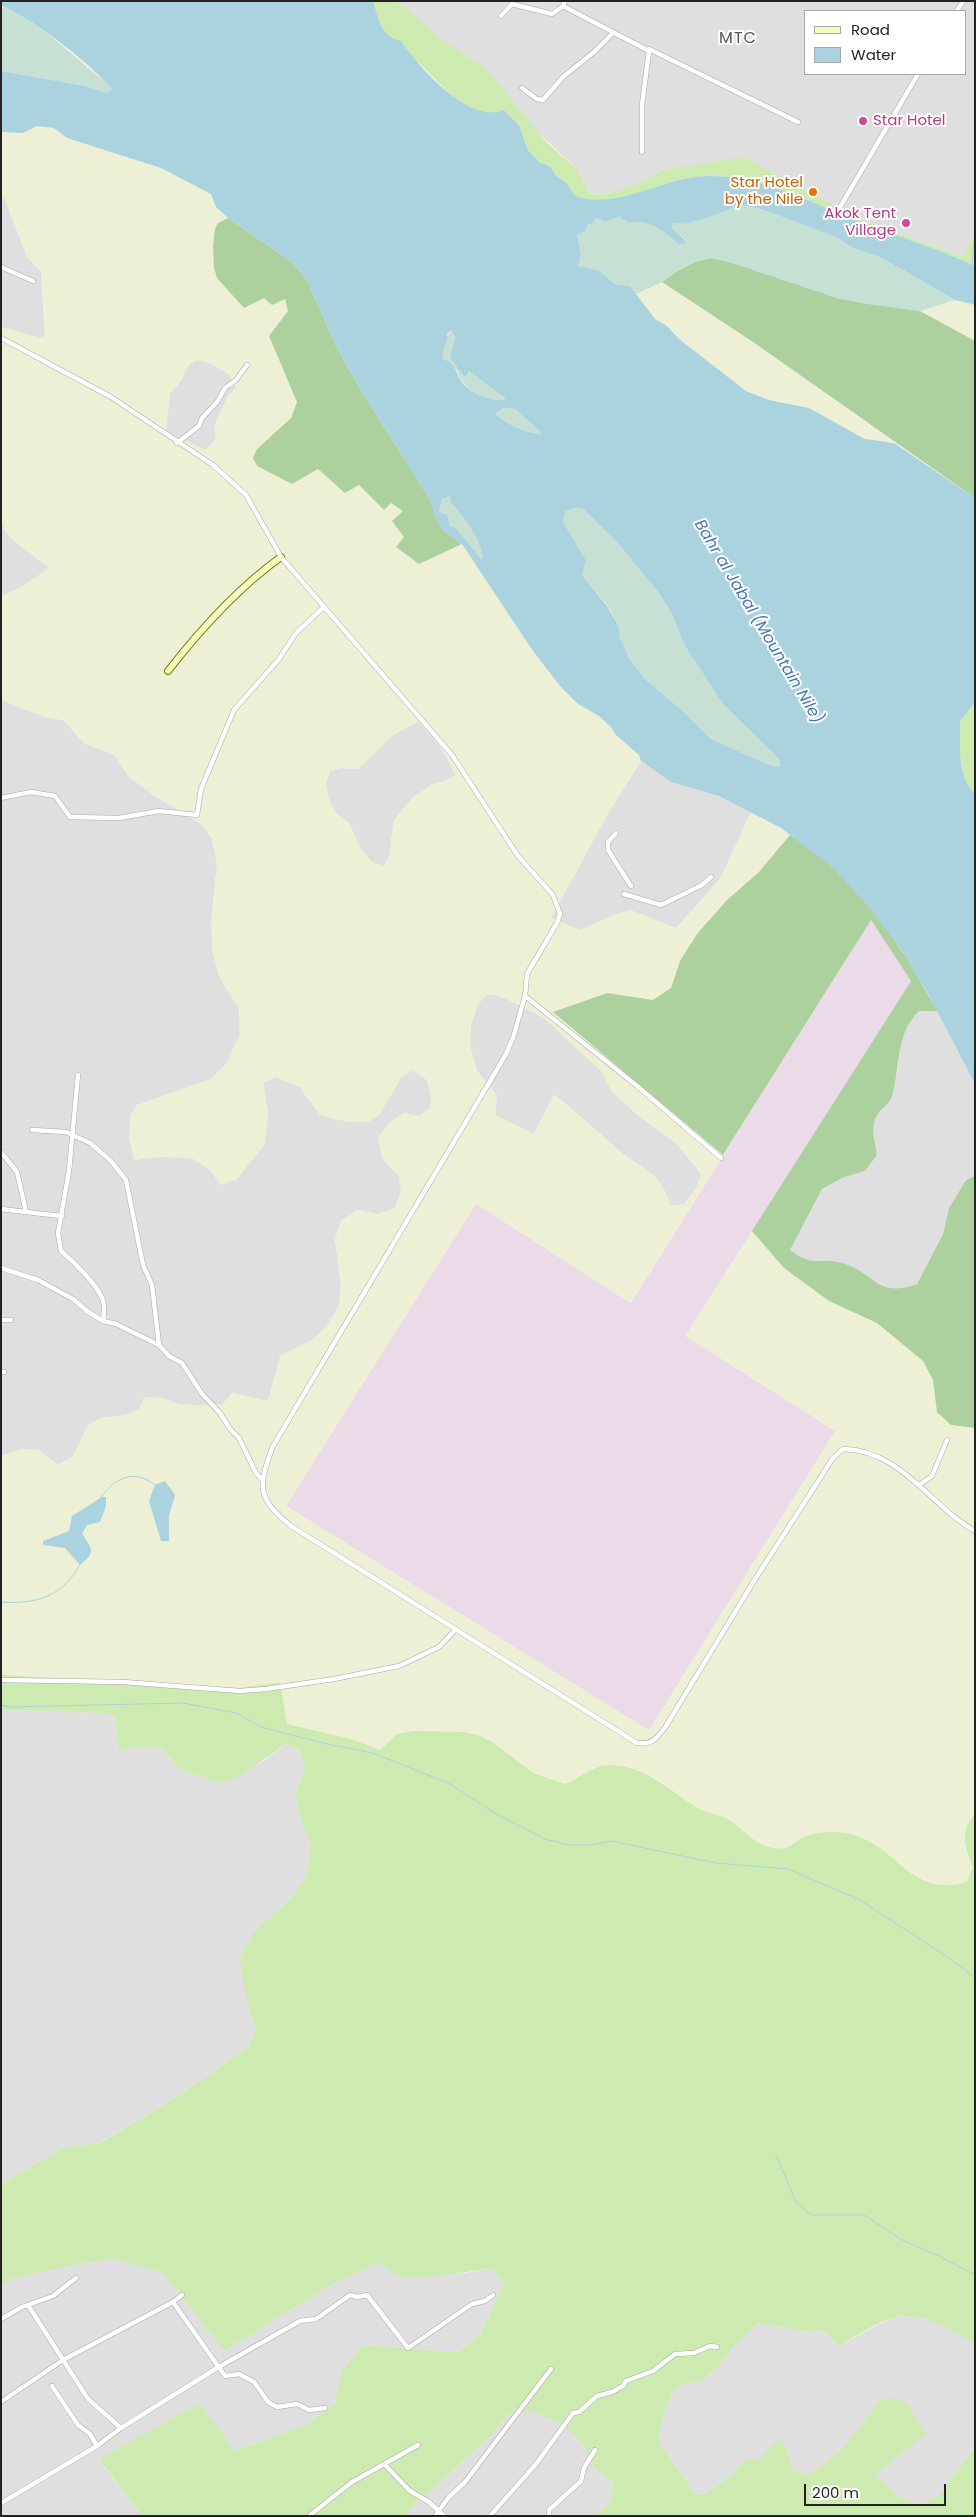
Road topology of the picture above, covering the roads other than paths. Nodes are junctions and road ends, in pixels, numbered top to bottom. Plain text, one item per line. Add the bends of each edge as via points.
1 (564, 4) edge
2 (500, 16) dead end
3 (613, 32) junction
4 (648, 49) junction
5 (917, 75) edge
6 (522, 88) dead end
7 (798, 122) dead end
8 (642, 152) dead end
9 (839, 209) dead end
10 (1, 267) edge
11 (33, 281) dead end
12 (1, 338) edge
13 (247, 365) dead end
14 (177, 443) junction
15 (282, 557) junction
16 (324, 607) junction
17 (168, 671) dead end
18 (1, 798) edge
19 (616, 833) dead end
20 (711, 877) dead end
21 (631, 886) dead end
22 (624, 894) dead end
23 (524, 996) junction
24 (78, 1075) dead end
25 (32, 1130) dead end
26 (72, 1136) junction
27 (1, 1152) edge
28 (721, 1158) dead end
29 (1, 1209) edge
30 (26, 1212) junction
31 (62, 1216) junction
32 (1, 1268) edge
33 (1, 1320) edge
34 (11, 1320) dead end
35 (103, 1321) junction
36 (159, 1345) junction
37 (946, 1440) dead end
38 (262, 1481) junction
39 (919, 1485) junction
40 (975, 1531) edge
41 (456, 1629) junction
42 (1, 1680) edge
43 (76, 2278) dead end
44 (182, 2295) dead end
45 (493, 2295) dead end
46 (173, 2302) junction
47 (28, 2305) junction
48 (1, 2319) edge
49 (717, 2347) dead end
50 (63, 2360) junction
51 (217, 2368) junction
52 (551, 2369) dead end
53 (52, 2386) dead end
54 (1, 2402) edge
55 (325, 2408) dead end
56 (121, 2428) junction
57 (418, 2445) dead end
58 (98, 2446) junction
59 (596, 2450) dead end
60 (385, 2465) junction
61 (1, 2503) edge
62 (439, 2511) junction
63 (309, 2516) edge
64 (436, 2516) edge
65 (444, 2516) edge
66 (490, 2516) edge
67 (548, 2516) edge

1 - 2 street via 552,14 514,4
1 - 3 street
3 - 4 street
3 - 6 street via 563,77 545,99 537,99
4 - 7 street
4 - 8 street via 642,105
5 - 9 street
10 - 11 street
12 - 14 street via 111,397
13 - 14 street via 225,388 199,426
14 - 15 street via 212,465 246,495
15 - 16 street
15 - 17 street via 266,568 196,636
16 - 18 street via 296,633 279,659 234,710 201,789 197,815 159,811 119,818 70,817 55,796 31,792
16 - 23 street via 452,755 518,856 554,895 560,914 528,974
19 - 21 street via 608,842 608,850
20 - 22 street via 661,905
23 - 28 street
23 - 38 street via 505,1056 273,1446
24 - 26 street
25 - 26 street via 66,1132
26 - 31 street
26 - 36 street via 90,1142 126,1180 143,1265 152,1285
27 - 30 street via 17,1172
29 - 30 street
30 - 31 street
31 - 35 street via 58,1233 61,1252 103,1298
32 - 35 street via 38,1280 73,1299
33 - 34 street
35 - 36 street
36 - 38 street via 182,1363 202,1394 220,1412 239,1438
37 - 39 street via 932,1476
38 - 41 street via 266,1502 291,1526
39 - 40 street via 959,1522
39 - 41 street via 894,1464 858,1449 843,1449 754,1581 666,1726 651,1743 637,1743
41 - 42 street via 439,1647 399,1666 258,1690 123,1682
43 - 47 street via 53,2296
44 - 46 street
45 - 51 street via 472,2304 408,2348 367,2295 350,2295 316,2319 300,2321
46 - 50 street
46 - 51 street
47 - 48 street
47 - 50 street
49 - 66 street via 676,2354 653,2371 597,2396 580,2412 573,2413 536,2464
50 - 54 street
50 - 56 street via 88,2399
51 - 55 street via 225,2376 239,2374 254,2382 268,2402 277,2407 297,2404 308,2410
51 - 56 street
52 - 62 street
53 - 58 street via 78,2425
56 - 58 street
57 - 60 street
58 - 61 street
59 - 67 street via 584,2468 581,2482 549,2510
60 - 62 street via 410,2491
60 - 63 street via 352,2482
62 - 64 street
62 - 65 street

